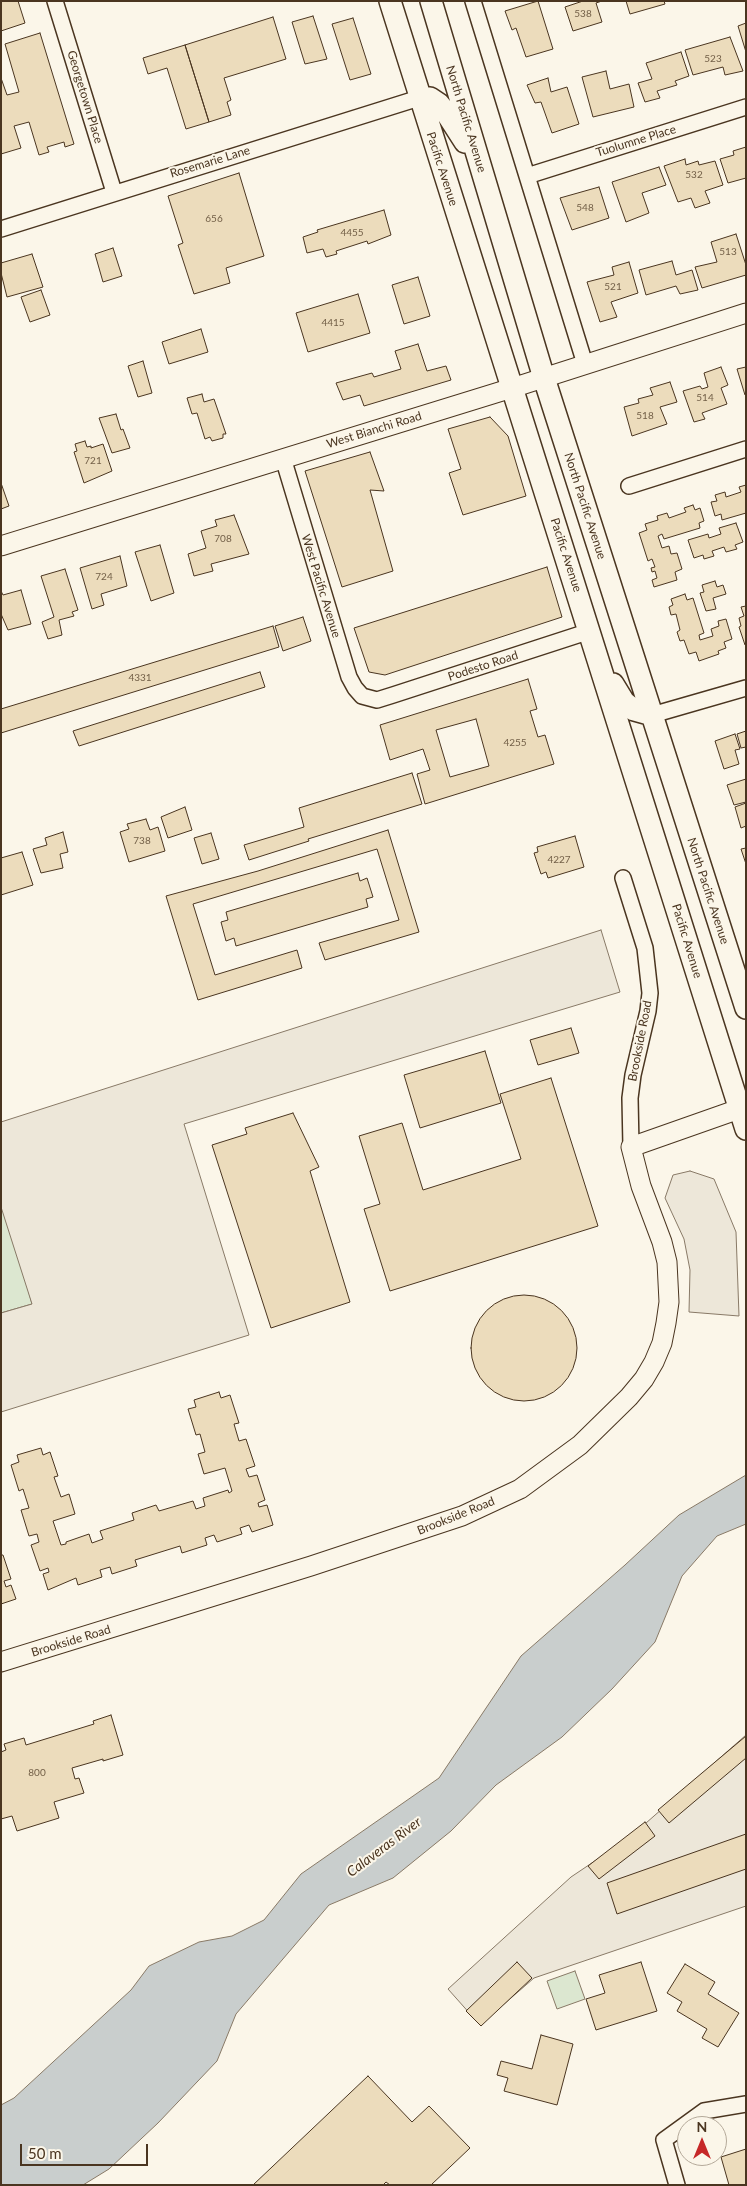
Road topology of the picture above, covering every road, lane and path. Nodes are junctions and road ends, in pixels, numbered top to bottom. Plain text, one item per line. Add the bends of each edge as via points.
1 (55, 1) edge
2 (390, 1) edge
3 (431, 1) edge
4 (473, 1) edge
5 (419, 98) junction
6 (746, 107) edge
7 (480, 166) junction
8 (527, 176) junction
9 (114, 192) junction
10 (1, 228) edge
11 (746, 313) edge
12 (585, 364) junction
13 (544, 378) junction
14 (512, 388) junction
15 (746, 449) edge
16 (283, 458) junction
17 (629, 486) dead end
18 (1, 546) edge
19 (590, 631) junction
20 (746, 688) edge
21 (377, 700) joint
22 (652, 715) junction
23 (623, 878) dead end
24 (746, 1008) edge
25 (744, 1117) edge
26 (631, 1147) junction
27 (1, 1662) edge
28 (746, 2104) edge
29 (677, 2185) edge

1 - 9 street, Georgetown Place
2 - 5 main road, Pacific Avenue
3 - 7 main road, North Pacific Avenue
4 - 8 street
5 - 7 main road via 430,98 448,114
5 - 9 street, Rosemarie Lane
5 - 14 main road, Pacific Avenue
6 - 8 street, Tuolumne Place
7 - 13 main road, North Pacific Avenue
8 - 12 street
9 - 10 street, Rosemarie Lane
11 - 12 street, West Bianchi Road
12 - 13 street, West Bianchi Road
13 - 14 street, West Bianchi Road
13 - 22 main road, North Pacific Avenue
14 - 16 street, West Bianchi Road
14 - 19 main road, Pacific Avenue
15 - 17 street
16 - 18 street, West Bianchi Road
16 - 21 street, West Pacific Avenue via 349,677 362,696
19 - 21 street, Podesto Road
19 - 22 main road via 624,702 634,710
19 - 25 main road, Pacific Avenue
20 - 22 street
22 - 24 main road, North Pacific Avenue
23 - 26 street, Brookside Road via 644,948 650,993 630,1098
25 - 26 street
26 - 27 street, Brookside Road via 667,1262 666,1323 662,1343 644,1379 580,1445 520,1489 462,1516
28 - 29 street via 704,2111 664,2140

